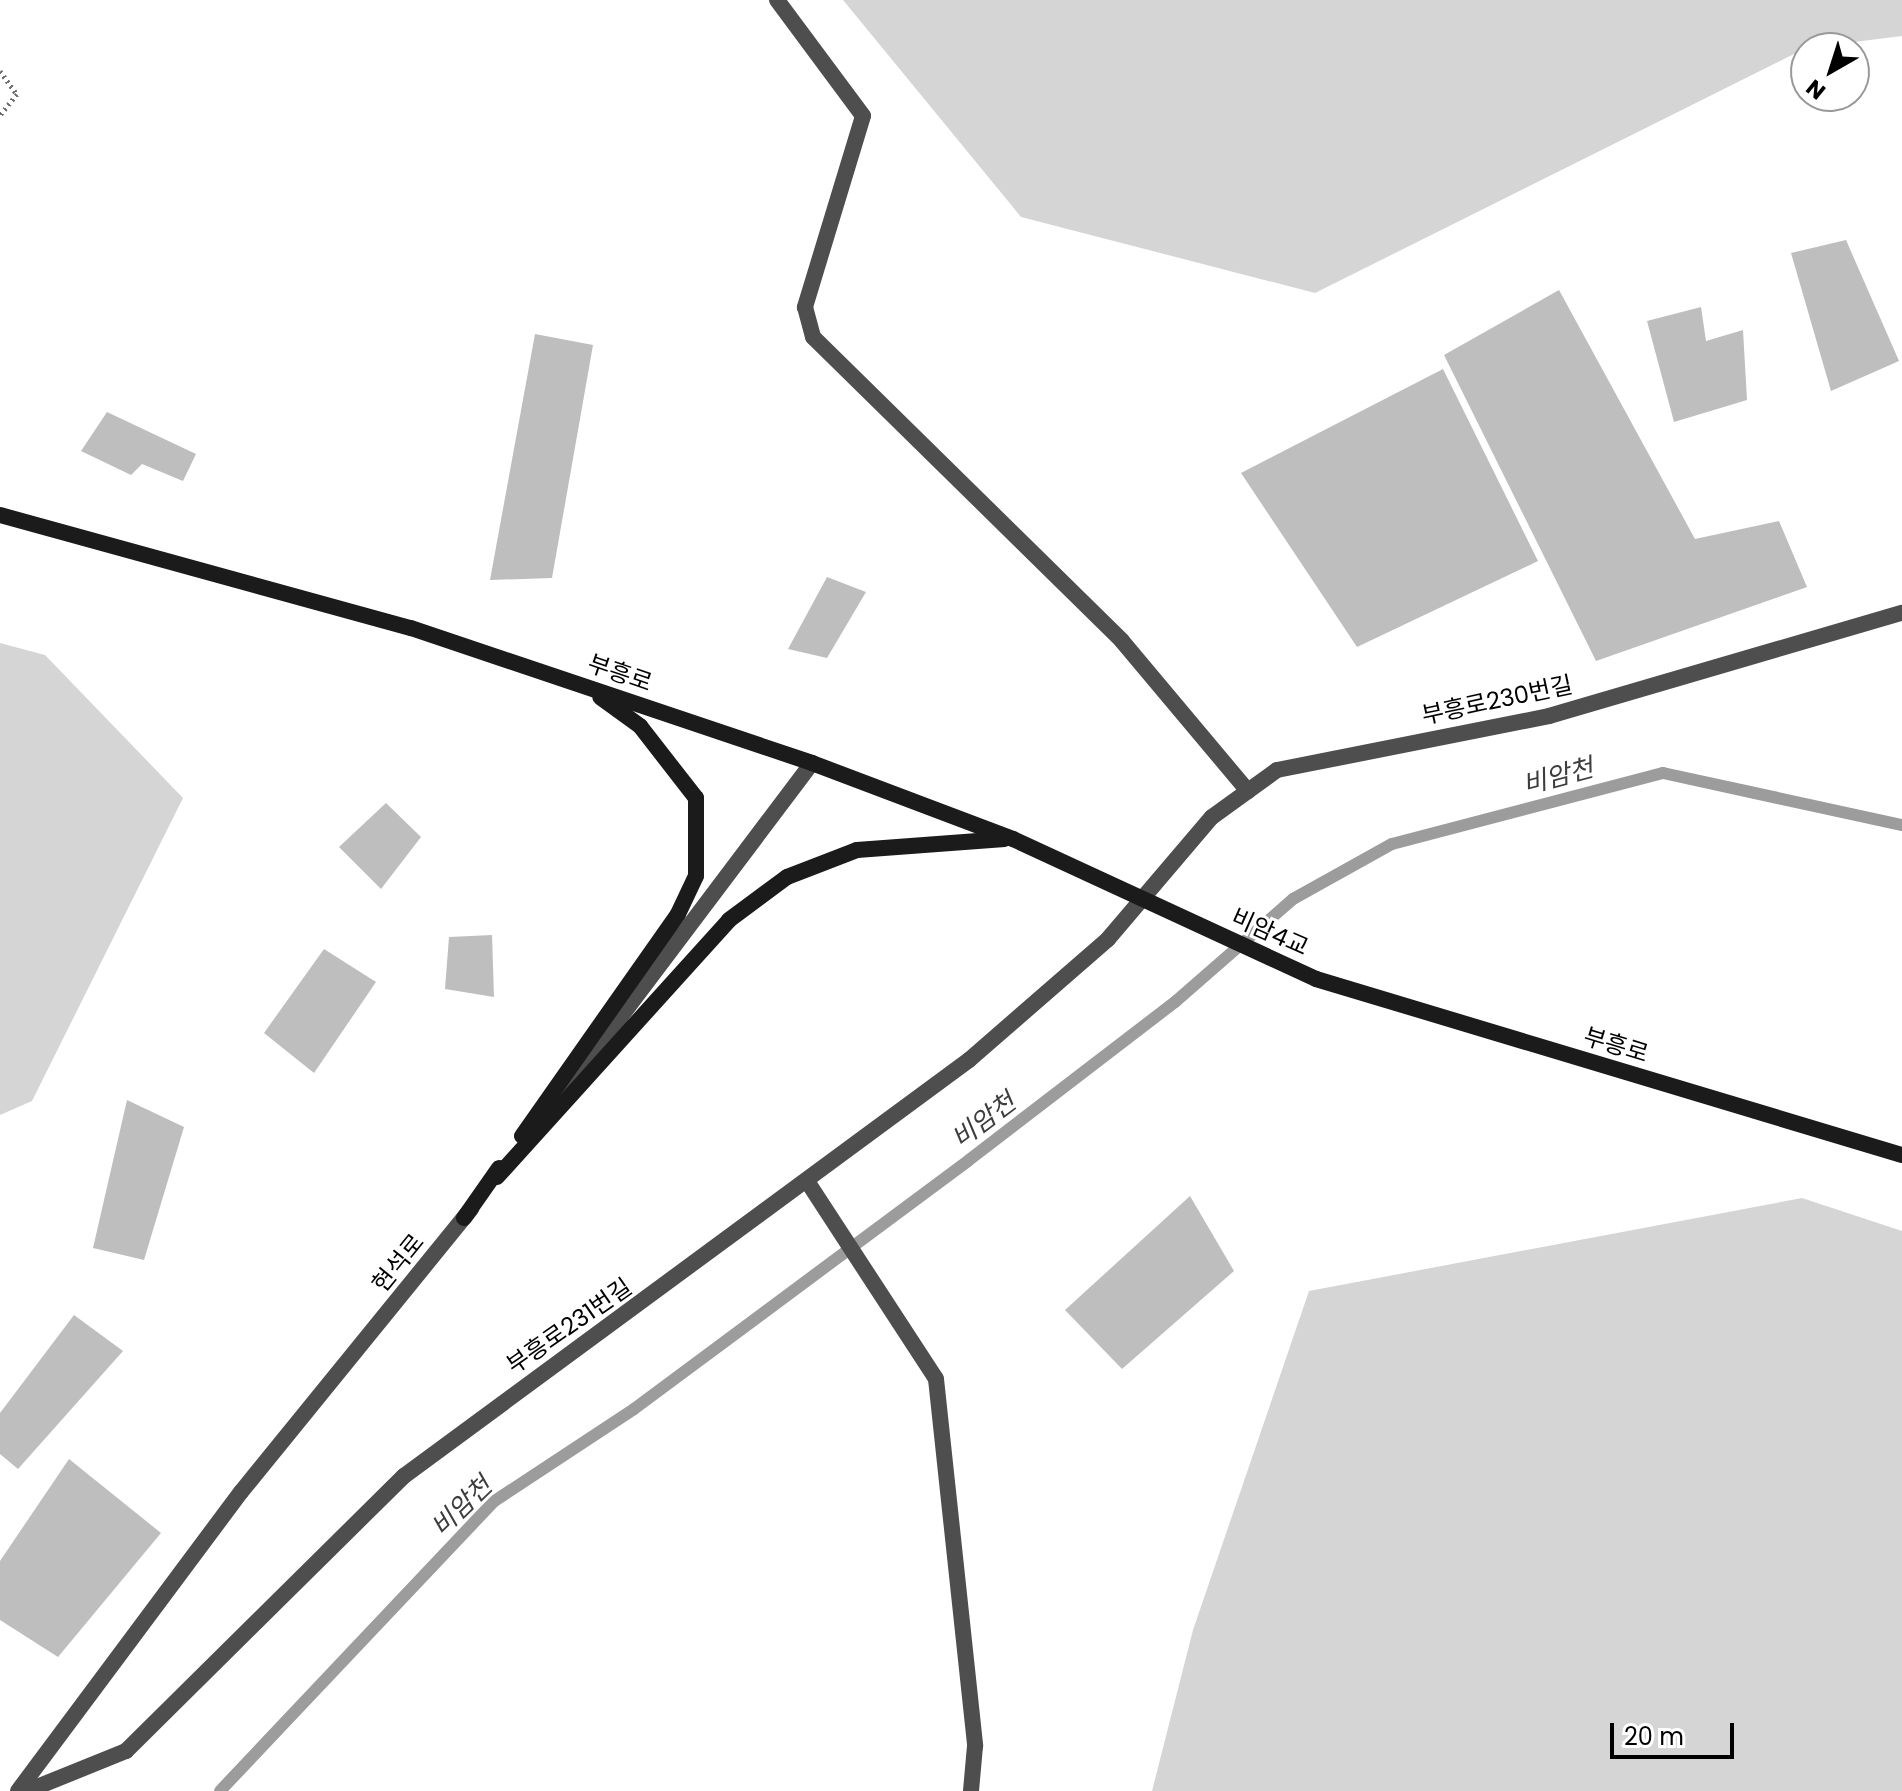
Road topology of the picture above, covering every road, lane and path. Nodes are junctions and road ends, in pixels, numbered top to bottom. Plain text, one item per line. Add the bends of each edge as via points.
1 (777, 0) edge
2 (0, 71) edge
3 (0, 115) edge
4 (0, 515) edge
5 (1902, 613) edge
6 (586, 687) junction
7 (812, 763) junction
8 (1248, 791) junction
9 (1013, 839) junction
10 (1140, 894) junction
11 (1204, 930) joint
12 (1316, 979) joint
13 (1902, 1155) edge
14 (497, 1177) junction
15 (807, 1181) junction
16 (464, 1218) junction
17 (18, 1791) edge
18 (27, 1791) edge
19 (971, 1791) edge

1 - 8 street via 863,116 805,307 813,337 1122,641
2 - 3 path via 17,94
4 - 6 main road, 부흥로 via 411,628
5 - 8 street, 부흥로230번길 via 1549,716 1277,770
6 - 7 main road, 부흥로
6 - 16 main road via 640,726 696,798 696,876 678,914
7 - 9 main road, 부흥로
7 - 14 street, 현석로
8 - 10 street, 부흥로230번길 via 1212,817
9 - 10 main road, 부흥로
9 - 14 main road via 857,850 787,877 729,920
10 - 11 main road, 부흥로
10 - 15 street, 부흥로231번길 via 1108,939 969,1060
11 - 12 main road, 비암4교
12 - 13 main road, 부흥로
14 - 16 street, 현석로
15 - 18 street, 부흥로231번길 via 404,1476 126,1751
15 - 19 street via 936,1379 975,1746
16 - 17 street, 현석로 via 241,1492

